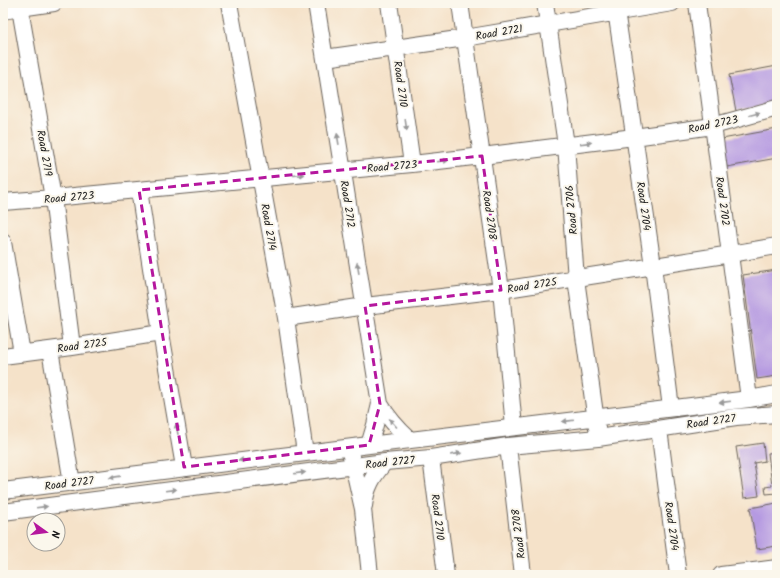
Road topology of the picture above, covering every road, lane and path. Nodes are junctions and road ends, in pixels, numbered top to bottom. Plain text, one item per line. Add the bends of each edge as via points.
1 (54, 3) edge
2 (229, 3) edge
3 (316, 3) edge
4 (389, 3) edge
5 (460, 3) edge
6 (545, 3) edge
7 (672, 3) edge
8 (697, 3) edge
9 (19, 5) edge
10 (616, 8) edge
11 (3, 11) edge
12 (548, 24) junction
13 (465, 38) junction
14 (396, 48) junction
15 (325, 58) junction
16 (777, 108) edge
17 (713, 126) junction
18 (634, 137) junction
19 (566, 145) junction
20 (482, 156) junction
21 (412, 164) junction
22 (342, 171) junction
23 (261, 178) junction
24 (139, 190) junction
25 (53, 198) junction
26 (3, 202) edge
27 (3, 242) edge
28 (777, 246) edge
29 (731, 254) junction
30 (653, 266) junction
31 (576, 279) junction
32 (501, 290) junction
33 (365, 306) junction
34 (286, 318) junction
35 (161, 333) junction
36 (72, 347) junction
37 (50, 350) junction
38 (22, 353) junction
39 (3, 356) edge
40 (777, 394) edge
41 (749, 399) junction
42 (380, 404) junction
43 (671, 408) junction
44 (777, 414) edge
45 (596, 418) junction
46 (514, 427) junction
47 (658, 429) junction
48 (598, 438) junction
49 (410, 440) junction
50 (369, 445) junction
51 (508, 446) junction
52 (350, 447) junction
53 (305, 453) junction
54 (431, 458) junction
55 (385, 462) junction
56 (353, 466) junction
57 (184, 468) junction
58 (72, 483) junction
59 (3, 491) edge
60 (363, 509) junction
61 (3, 512) edge
62 (777, 568) edge
63 (751, 573) edge
64 (370, 575) edge
65 (446, 575) edge
66 (523, 575) edge
67 (678, 575) edge
68 (721, 575) edge

1 - 9 street
2 - 23 street, Road 2714
3 - 15 street, Road 2712
4 - 14 street, Road 2710
5 - 13 street, Road 2708
6 - 12 street, Road 2706
7 - 10 street, Road 2721
8 - 17 street, Road 2702
9 - 11 street
9 - 25 street, Road 2719
10 - 12 street, Road 2721
10 - 18 street, Road 2704
12 - 13 street, Road 2721
12 - 19 street, Road 2706
13 - 14 street, Road 2721
13 - 20 street, Road 2708
14 - 15 street, Road 2721
14 -> 21 street, Road 2710
22 -> 15 street, Road 2712
17 -> 16 street, Road 2723
17 - 18 street, Road 2723
17 - 29 street, Road 2702
19 -> 18 street, Road 2723
18 - 30 street, Road 2704
19 - 20 street, Road 2723
19 - 31 street, Road 2706
21 -> 20 street, Road 2723
20 - 32 street, Road 2708
21 - 22 street, Road 2723
23 -> 22 street, Road 2723
33 -> 22 street, Road 2712
23 - 24 street, Road 2723
23 - 34 street, Road 2714
24 - 25 street, Road 2723
24 - 35 street
25 - 26 street, Road 2723
25 - 36 street, Road 2719
27 - 38 street
28 - 29 street, Road 2725
29 - 30 street, Road 2725
29 - 41 street, Road 2702
30 - 31 street, Road 2725
30 - 43 street, Road 2704
31 - 32 street, Road 2725
31 - 45 street, Road 2706
32 - 33 street, Road 2725
32 - 46 street, Road 2708
33 - 34 street, Road 2725
33 - 42 street, Road 2712
34 - 53 street, Road 2714
35 - 36 street, Road 2725
57 -> 35 street
36 - 37 street, Road 2725
37 - 38 street, Road 2725
37 - 58 street
38 - 39 street, Road 2725
40 - 41 street, Road 2727
41 -> 43 street, Road 2727
49 -> 42 street, Road 2712 via 393,424
42 - 50 street, Road 2712
43 - 45 street, Road 2727
44 - 47 street, Road 2727 via 736,417
45 -> 46 street, Road 2727
45 - 48 street, Road 2706
46 - 49 street, Road 2727
47 - 48 street, Road 2727
47 - 67 street, Road 2704
48 - 51 street, Road 2727
49 - 50 street, Road 2727
50 - 52 street, Road 2727
54 -> 51 street, Road 2727
51 - 66 street, Road 2708
52 - 53 street, Road 2727
52 - 56 street
53 -> 57 street, Road 2727
54 - 55 street, Road 2727
54 - 65 street, Road 2710
55 - 56 street, Road 2727
55 - 60 street via 369,484
56 - 60 street
61 -> 56 street, Road 2727
57 -> 58 street, Road 2727
58 - 59 street, Road 2727
60 - 64 street
62 - 63 street
63 - 68 street

